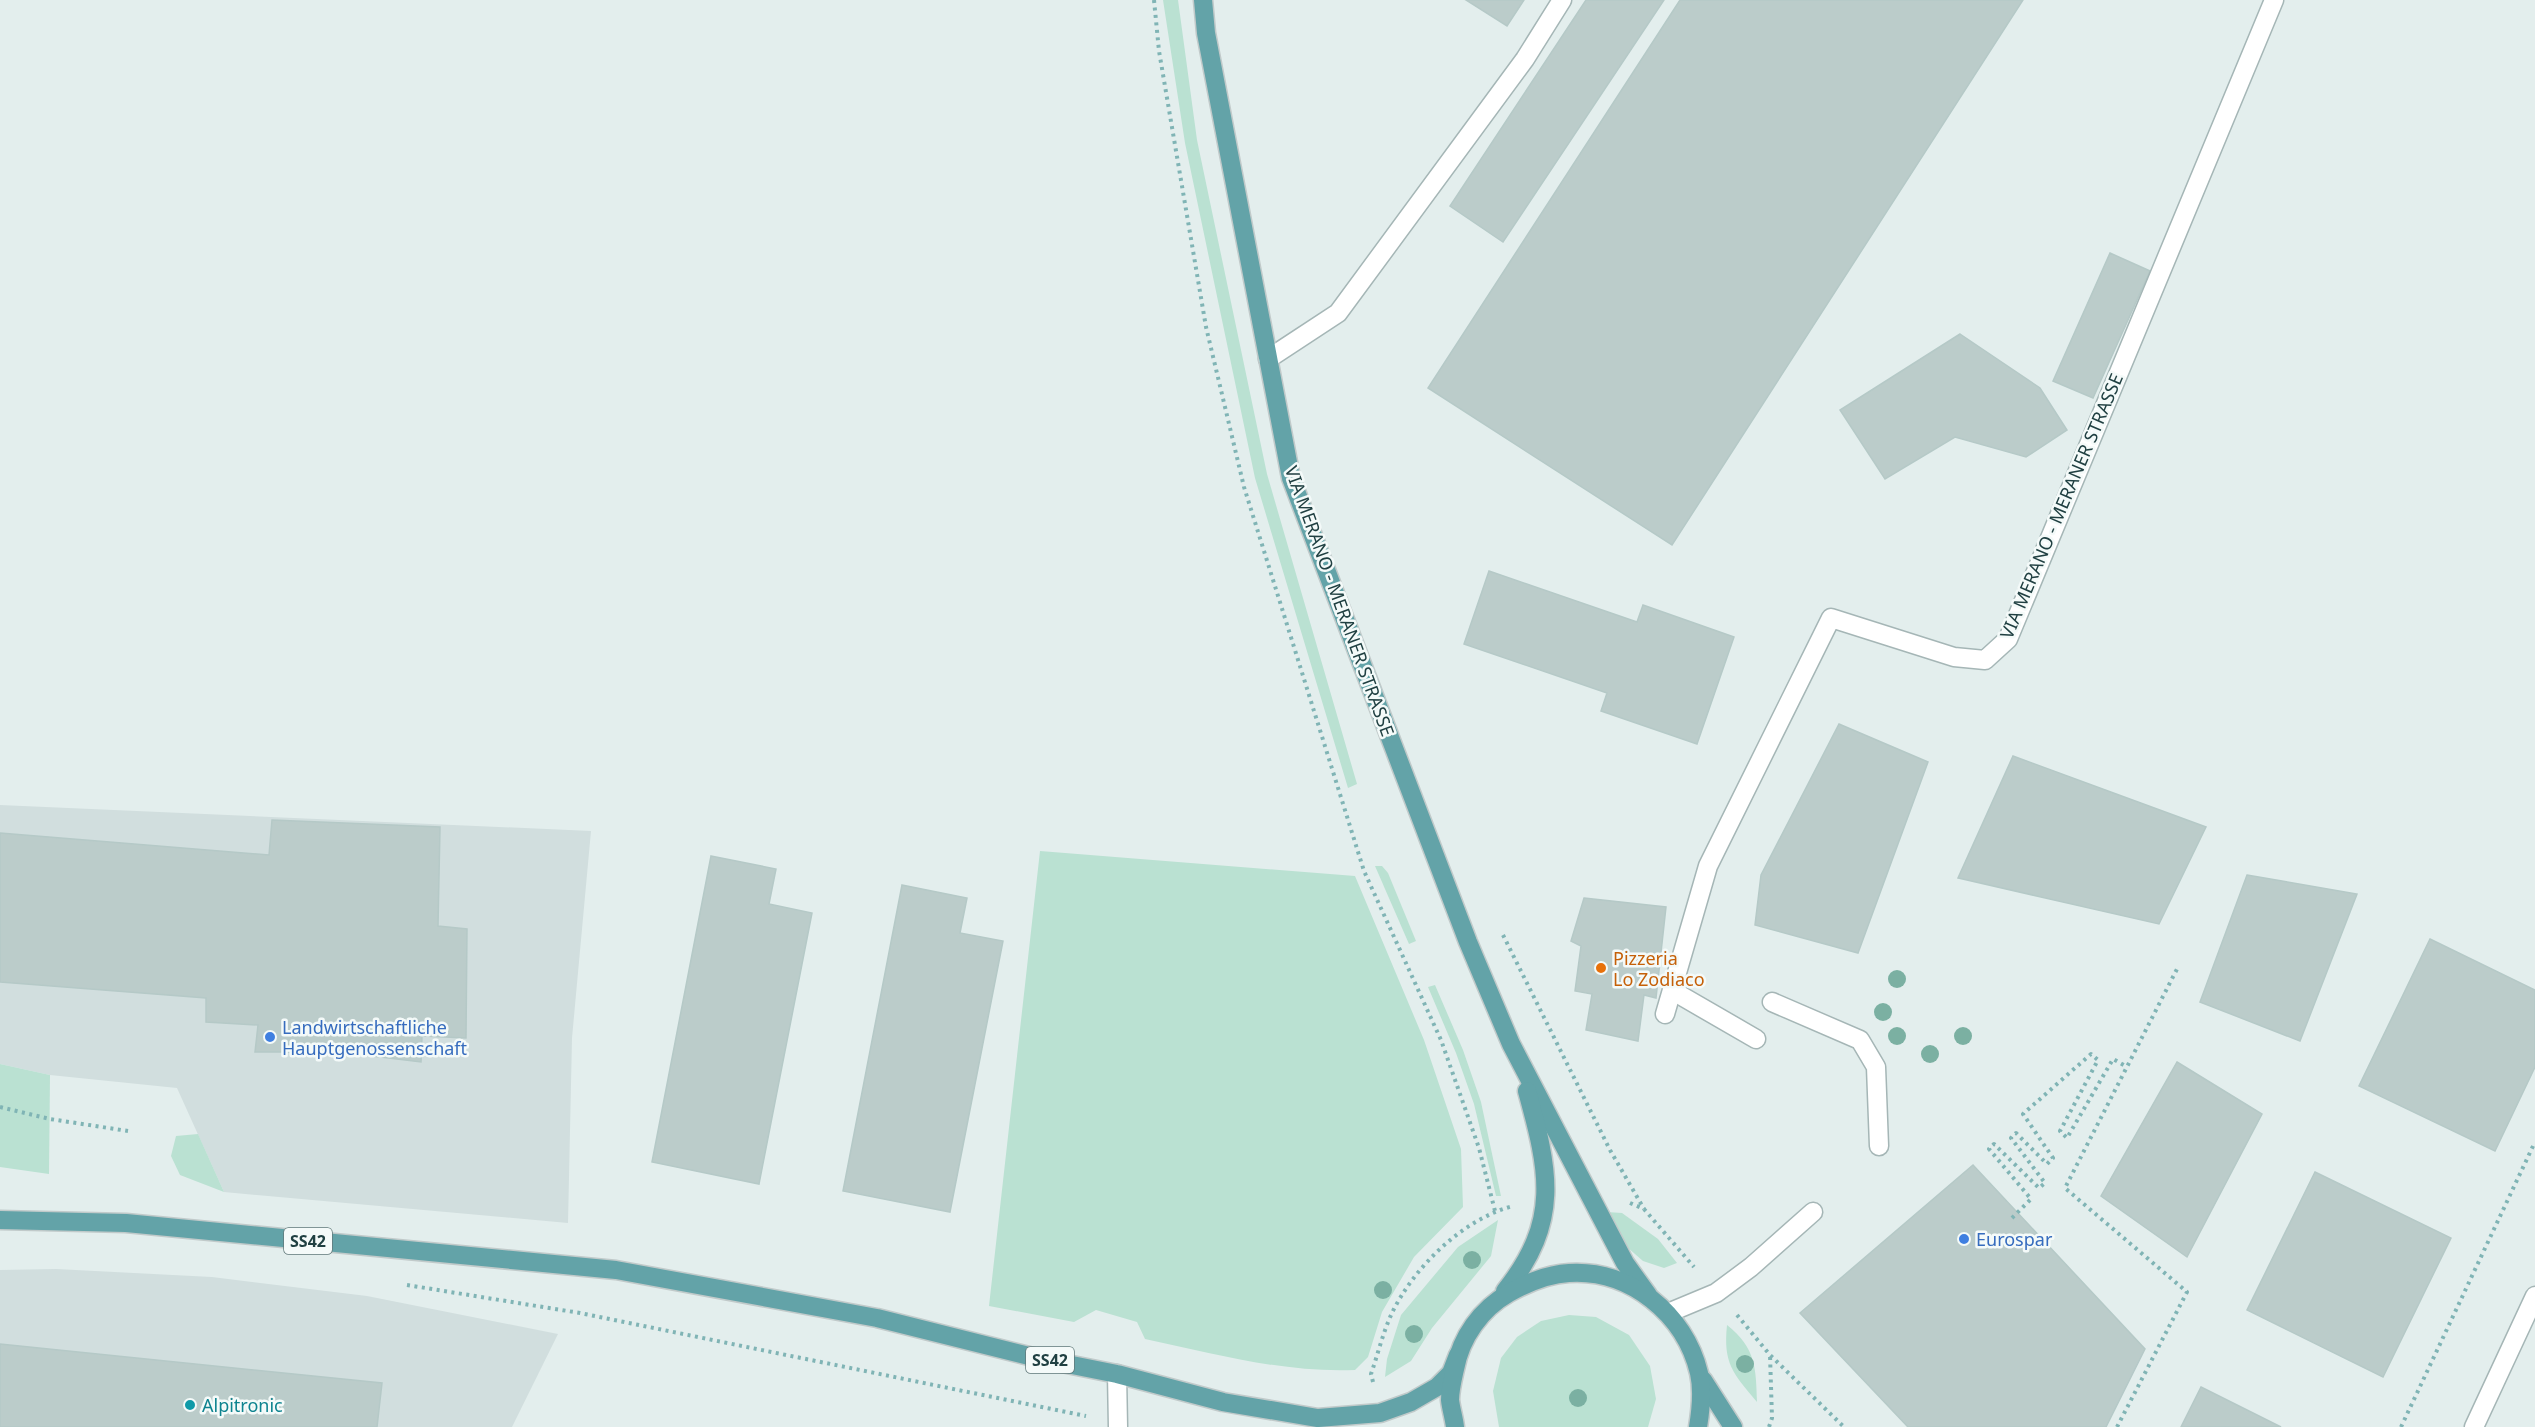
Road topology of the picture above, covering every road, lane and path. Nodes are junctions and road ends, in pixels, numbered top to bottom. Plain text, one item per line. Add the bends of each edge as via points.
1 (1154, 0) edge
2 (1203, 0) edge
3 (1563, 0) edge
4 (2274, 0) edge
5 (1268, 359) junction
6 (1500, 931) dead end
7 (2177, 969) dead end
8 (1673, 991) junction
9 (1772, 1002) dead end
10 (1665, 1014) dead end
11 (1755, 1038) dead end
12 (1511, 1044) junction
13 (2127, 1066) junction
14 (0, 1107) edge
15 (128, 1131) dead end
16 (2534, 1144) edge
17 (1879, 1146) dead end
18 (1625, 1200) dead end
19 (1644, 1209) junction
20 (1813, 1212) dead end
21 (2013, 1218) dead end
22 (0, 1220) edge
23 (1689, 1261) dead end
24 (397, 1283) dead end
25 (1648, 1295) junction
26 (2535, 1296) edge
27 (1498, 1300) junction
28 (1668, 1313) junction
29 (1740, 1318) dead end
30 (1458, 1355) junction
31 (1770, 1355) junction
32 (1699, 1373) junction
33 (1117, 1374) junction
34 (1371, 1374) dead end
35 (1223, 1402) junction
36 (1118, 1424) edge
37 (1294, 1427) edge
38 (1455, 1427) edge
39 (1698, 1427) edge
40 (1733, 1427) edge
41 (1769, 1427) edge
42 (1844, 1427) edge
43 (2117, 1427) edge
44 (2401, 1427) edge
45 (2474, 1427) edge

1 - 34 path via 1159,51 1206,327 1244,487 1364,871 1441,1040 1479,1148 1495,1211 1450,1241 1418,1271 1392,1314
2 - 5 main road, VIA MERANO - MERANER STRASSE
3 - 5 lane via 1338,313
4 - 8 lane, VIA MERANO - MERANER STRASSE via 2008,639 1985,660 1954,657 1831,618 1708,866
5 - 12 main road, VIA MERANO - MERANER STRASSE via 1291,478 1468,942
6 - 19 path via 1610,1150
7 - 13 path
8 - 10 lane, VIA MERANO - MERANER STRASSE
8 - 11 lane
9 - 17 lane via 1860,1040 1876,1067
12 - 25 main road, VIA MERANO - MERANER STRASSE via 1625,1263
12 - 27 main road, VIA MERANO - MERANER STRASSE via 1537,1128 1546,1198 1537,1242 1526,1264
13 - 21 path via 2113,1059 2067,1138 2060,1131 2097,1060 2091,1054 2024,1114 2053,1158 2047,1164 2016,1132 2010,1138 2045,1183 2039,1188 1994,1144 1989,1149 2031,1199
13 - 43 path via 2065,1188 2187,1292
14 - 15 path
16 - 44 path
18 - 19 path
19 - 23 path
20 - 28 lane via 1716,1293
22 - 33 main road, SS42 via 126,1223 616,1270 877,1318
24 - 36 path via 580,1313
25 - 27 main road via 1596,1274 1568,1273 1531,1281
25 - 28 main road
26 - 45 lane
27 - 30 main road via 1481,1315
28 - 32 main road via 1688,1341
29 - 31 path
30 - 35 main road, SS42 via 1451,1373 1437,1387 1380,1413 1318,1418
30 - 38 main road via 1450,1399
31 - 41 path
31 - 42 path
32 - 39 main road via 1702,1401
32 - 40 main road
33 - 35 main road, SS42
33 - 36 lane
35 - 37 main road, SS42

